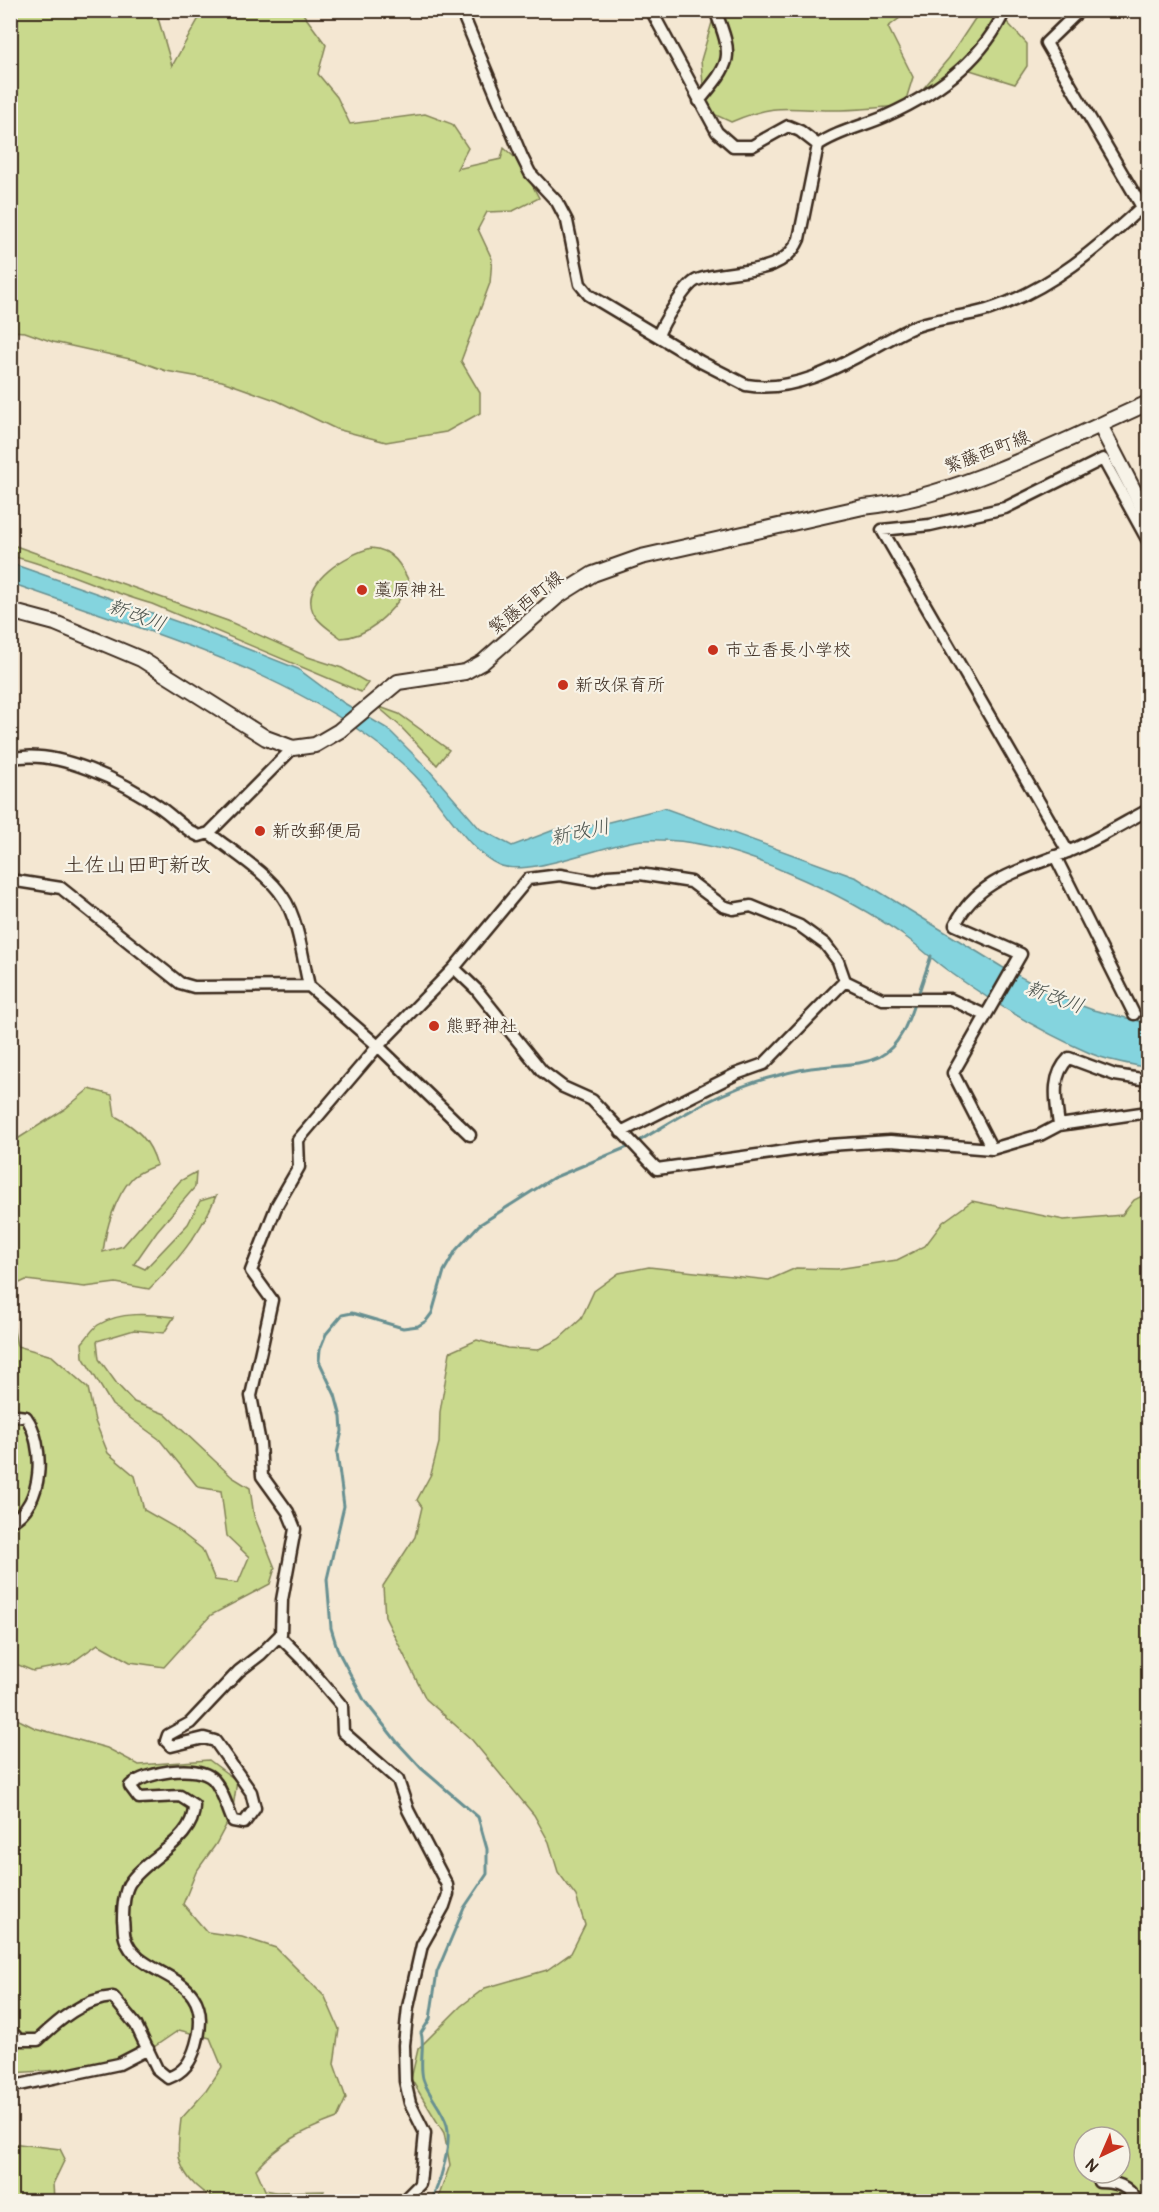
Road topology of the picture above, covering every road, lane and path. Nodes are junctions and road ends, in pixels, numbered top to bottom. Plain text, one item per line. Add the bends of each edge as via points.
1 (461, 10) edge
2 (651, 10) edge
3 (715, 10) edge
4 (1005, 10) edge
5 (1080, 10) edge
6 (699, 100) junction
7 (818, 146) junction
8 (1145, 204) edge
9 (658, 336) junction
10 (1149, 403) edge
11 (1100, 425) junction
12 (1149, 518) edge
13 (1149, 541) edge
14 (10, 611) edge
15 (293, 748) junction
16 (10, 759) edge
17 (1149, 810) edge
18 (209, 833) junction
19 (1068, 852) junction
20 (1055, 856) junction
21 (10, 880) edge
22 (454, 968) junction
23 (845, 981) junction
24 (309, 986) junction
25 (1134, 1014) dead end
26 (985, 1015) junction
27 (378, 1046) junction
28 (1149, 1080) edge
29 (1149, 1112) edge
30 (1059, 1125) junction
31 (621, 1132) junction
32 (470, 1135) dead end
33 (992, 1149) junction
34 (10, 1415) edge
35 (10, 1522) edge
36 (279, 1636) junction
37 (10, 2030) edge
38 (148, 2049) junction
39 (10, 2087) edge
40 (1123, 2185) edge
41 (402, 2202) edge
42 (1138, 2202) edge

1 - 9 street via 522,157 567,220 579,284 604,306
2 - 6 street
3 - 6 street via 728,52 724,70
4 - 7 street via 994,34 961,69 935,89
5 - 8 street via 1046,44
6 - 7 street via 717,132 734,146 752,146 788,126
7 - 9 street via 795,249 781,262 695,280
8 - 9 street via 1068,271 1025,296 986,310 910,328 841,365 783,385 746,385
10 - 11 main road, 繁藤西町線
11 - 12 main road
11 - 15 main road, 繁藤西町線 via 967,480 893,504 863,507 615,565 558,596 483,662 465,672 398,682 339,732 315,745
13 - 19 street via 1103,459 1005,508 930,525 882,530
14 - 15 main road via 55,623 141,659 266,738
15 - 18 street
16 - 18 street via 47,757 74,762 149,800 194,834
17 - 19 street
18 - 24 street via 285,898
19 - 20 street
20 - 25 street
20 - 26 street via 989,885 964,906 956,925 1021,954
21 - 24 street via 61,888 180,983 194,987
22 - 23 street via 528,879 560,875 595,881 607,876 640,874 691,882 723,906 751,906 800,926 825,944 838,961
22 - 27 street
22 - 31 street via 483,996 542,1071 563,1087 592,1100
23 - 26 street via 882,999 950,999
23 - 31 street via 764,1064 706,1088
24 - 27 street
26 - 33 street via 953,1073
27 - 32 street
27 - 36 street via 298,1140 299,1167 273,1214 251,1271 272,1300 251,1396 262,1476 288,1512 294,1529
28 - 30 street via 1115,1075 1069,1058 1061,1066 1054,1089
29 - 30 street
30 - 33 street via 1040,1135
31 - 33 street via 657,1169 829,1145 890,1141
34 - 35 street via 26,1417 33,1425 39,1480 33,1502
36 - 38 street via 190,1723 168,1735 166,1741 171,1746 204,1738 215,1741 251,1792 255,1808 244,1823 232,1821 212,1778 199,1773 148,1774 130,1786 140,1798 180,1796 194,1805 192,1824 129,1885 123,1909 124,1937 131,1950 144,1962 176,1978 192,1995 199,2014 192,2059 180,2073 168,2078 157,2069
36 - 41 street via 342,1706 343,1732 398,1780 408,1810 447,1885 444,1906 422,1944 408,2007 405,2081 410,2103 425,2133 420,2184
37 - 38 street via 20,2040 38,2040 82,2005 96,1998 113,1997
38 - 39 street via 118,2064
40 - 42 street

